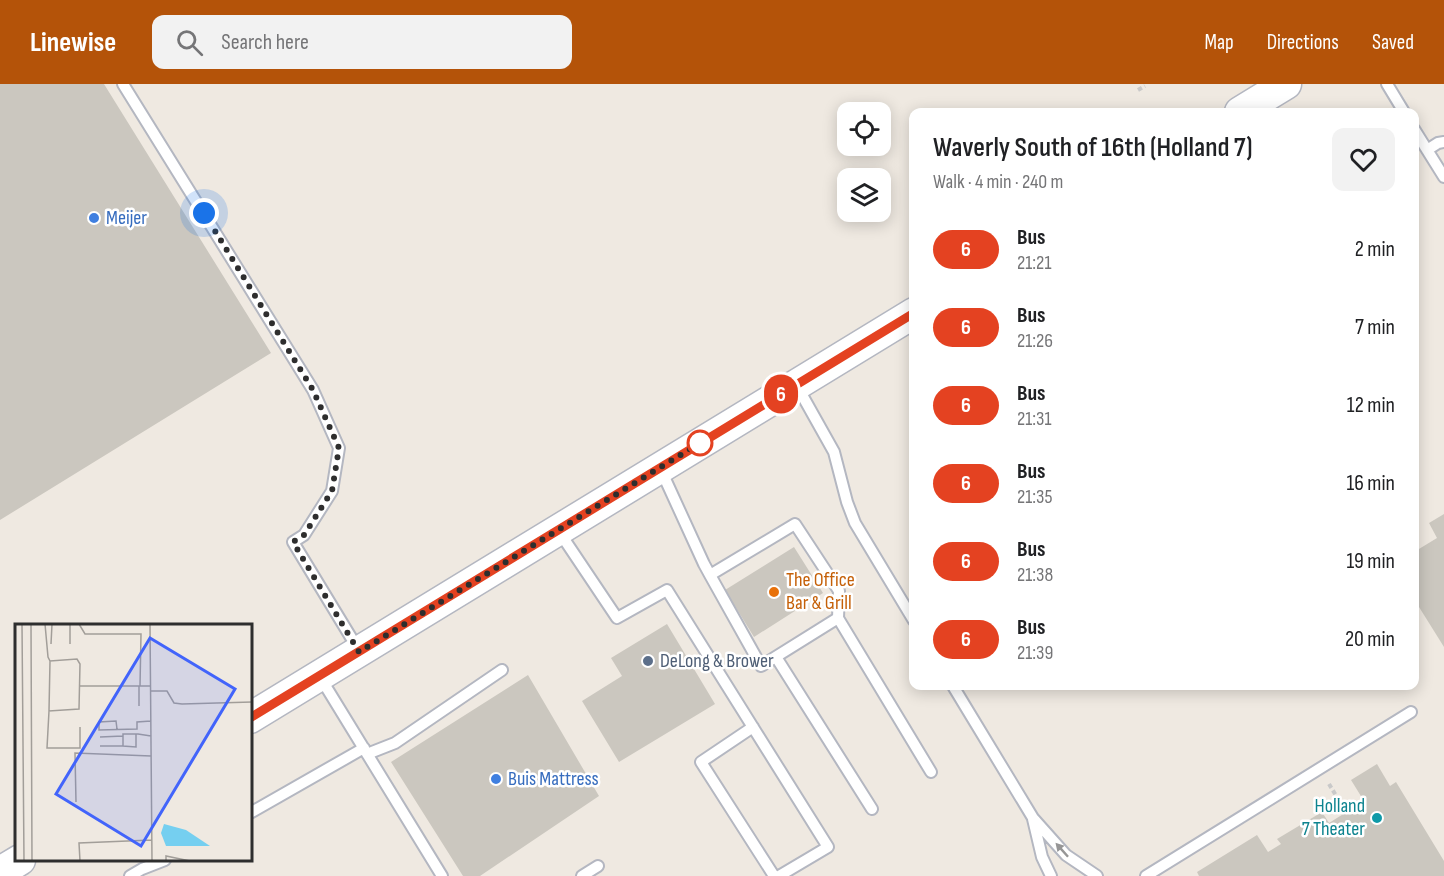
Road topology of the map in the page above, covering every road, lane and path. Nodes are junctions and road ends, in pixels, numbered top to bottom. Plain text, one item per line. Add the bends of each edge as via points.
1 (123, 84) edge
2 (1286, 84) edge
3 (1387, 84) edge
4 (1145, 86) dead end
5 (1138, 90) dead end
6 (1247, 108) edge
7 (1402, 108) edge
8 (1419, 137) edge
9 (1444, 142) edge
10 (1427, 150) junction
11 (1444, 177) edge
12 (909, 316) edge
13 (797, 385) junction
14 (660, 467) junction
15 (558, 530) junction
16 (710, 575) junction
17 (909, 613) edge
18 (838, 618) junction
19 (359, 652) junction
20 (776, 657) junction
21 (502, 670) dead end
22 (320, 676) junction
23 (955, 690) edge
24 (1412, 712) dead end
25 (252, 717) edge
26 (753, 727) junction
27 (365, 751) junction
28 (931, 772) dead end
29 (1329, 784) dead end
30 (872, 809) dead end
31 (252, 812) edge
32 (1346, 812) dead end
33 (1033, 818) junction
34 (18, 861) edge
35 (162, 861) edge
36 (598, 866) dead end
37 (0, 872) edge
38 (130, 876) edge
39 (442, 876) edge
40 (582, 876) edge
41 (774, 876) edge
42 (779, 876) edge
43 (1051, 876) edge
44 (1096, 876) edge
45 (1146, 876) edge

1 - 19 lane via 313,390 339,448 332,491 304,535 293,542
2 - 6 main road
3 - 7 lane
4 - 5 path
8 - 10 lane
9 - 10 lane
10 - 11 lane
12 - 13 main road
13 - 14 main road
13 - 17 lane via 834,452 855,523
14 - 15 main road
14 - 16 lane
15 - 19 main road
15 - 26 lane via 617,618 667,590
16 - 18 lane via 795,524 839,591
16 - 20 lane via 761,666
18 - 20 lane
18 - 28 lane
19 - 22 main road
20 - 30 lane
21 - 27 lane via 395,743
22 - 25 main road
22 - 27 lane
23 - 33 lane
24 - 45 lane
26 - 41 lane via 701,762
26 - 42 lane via 828,847
27 - 31 lane
27 - 39 lane
29 - 32 path
33 - 43 lane
44 -> 33 lane via 1066,855
34 - 37 main road
35 - 38 lane
36 - 40 lane

